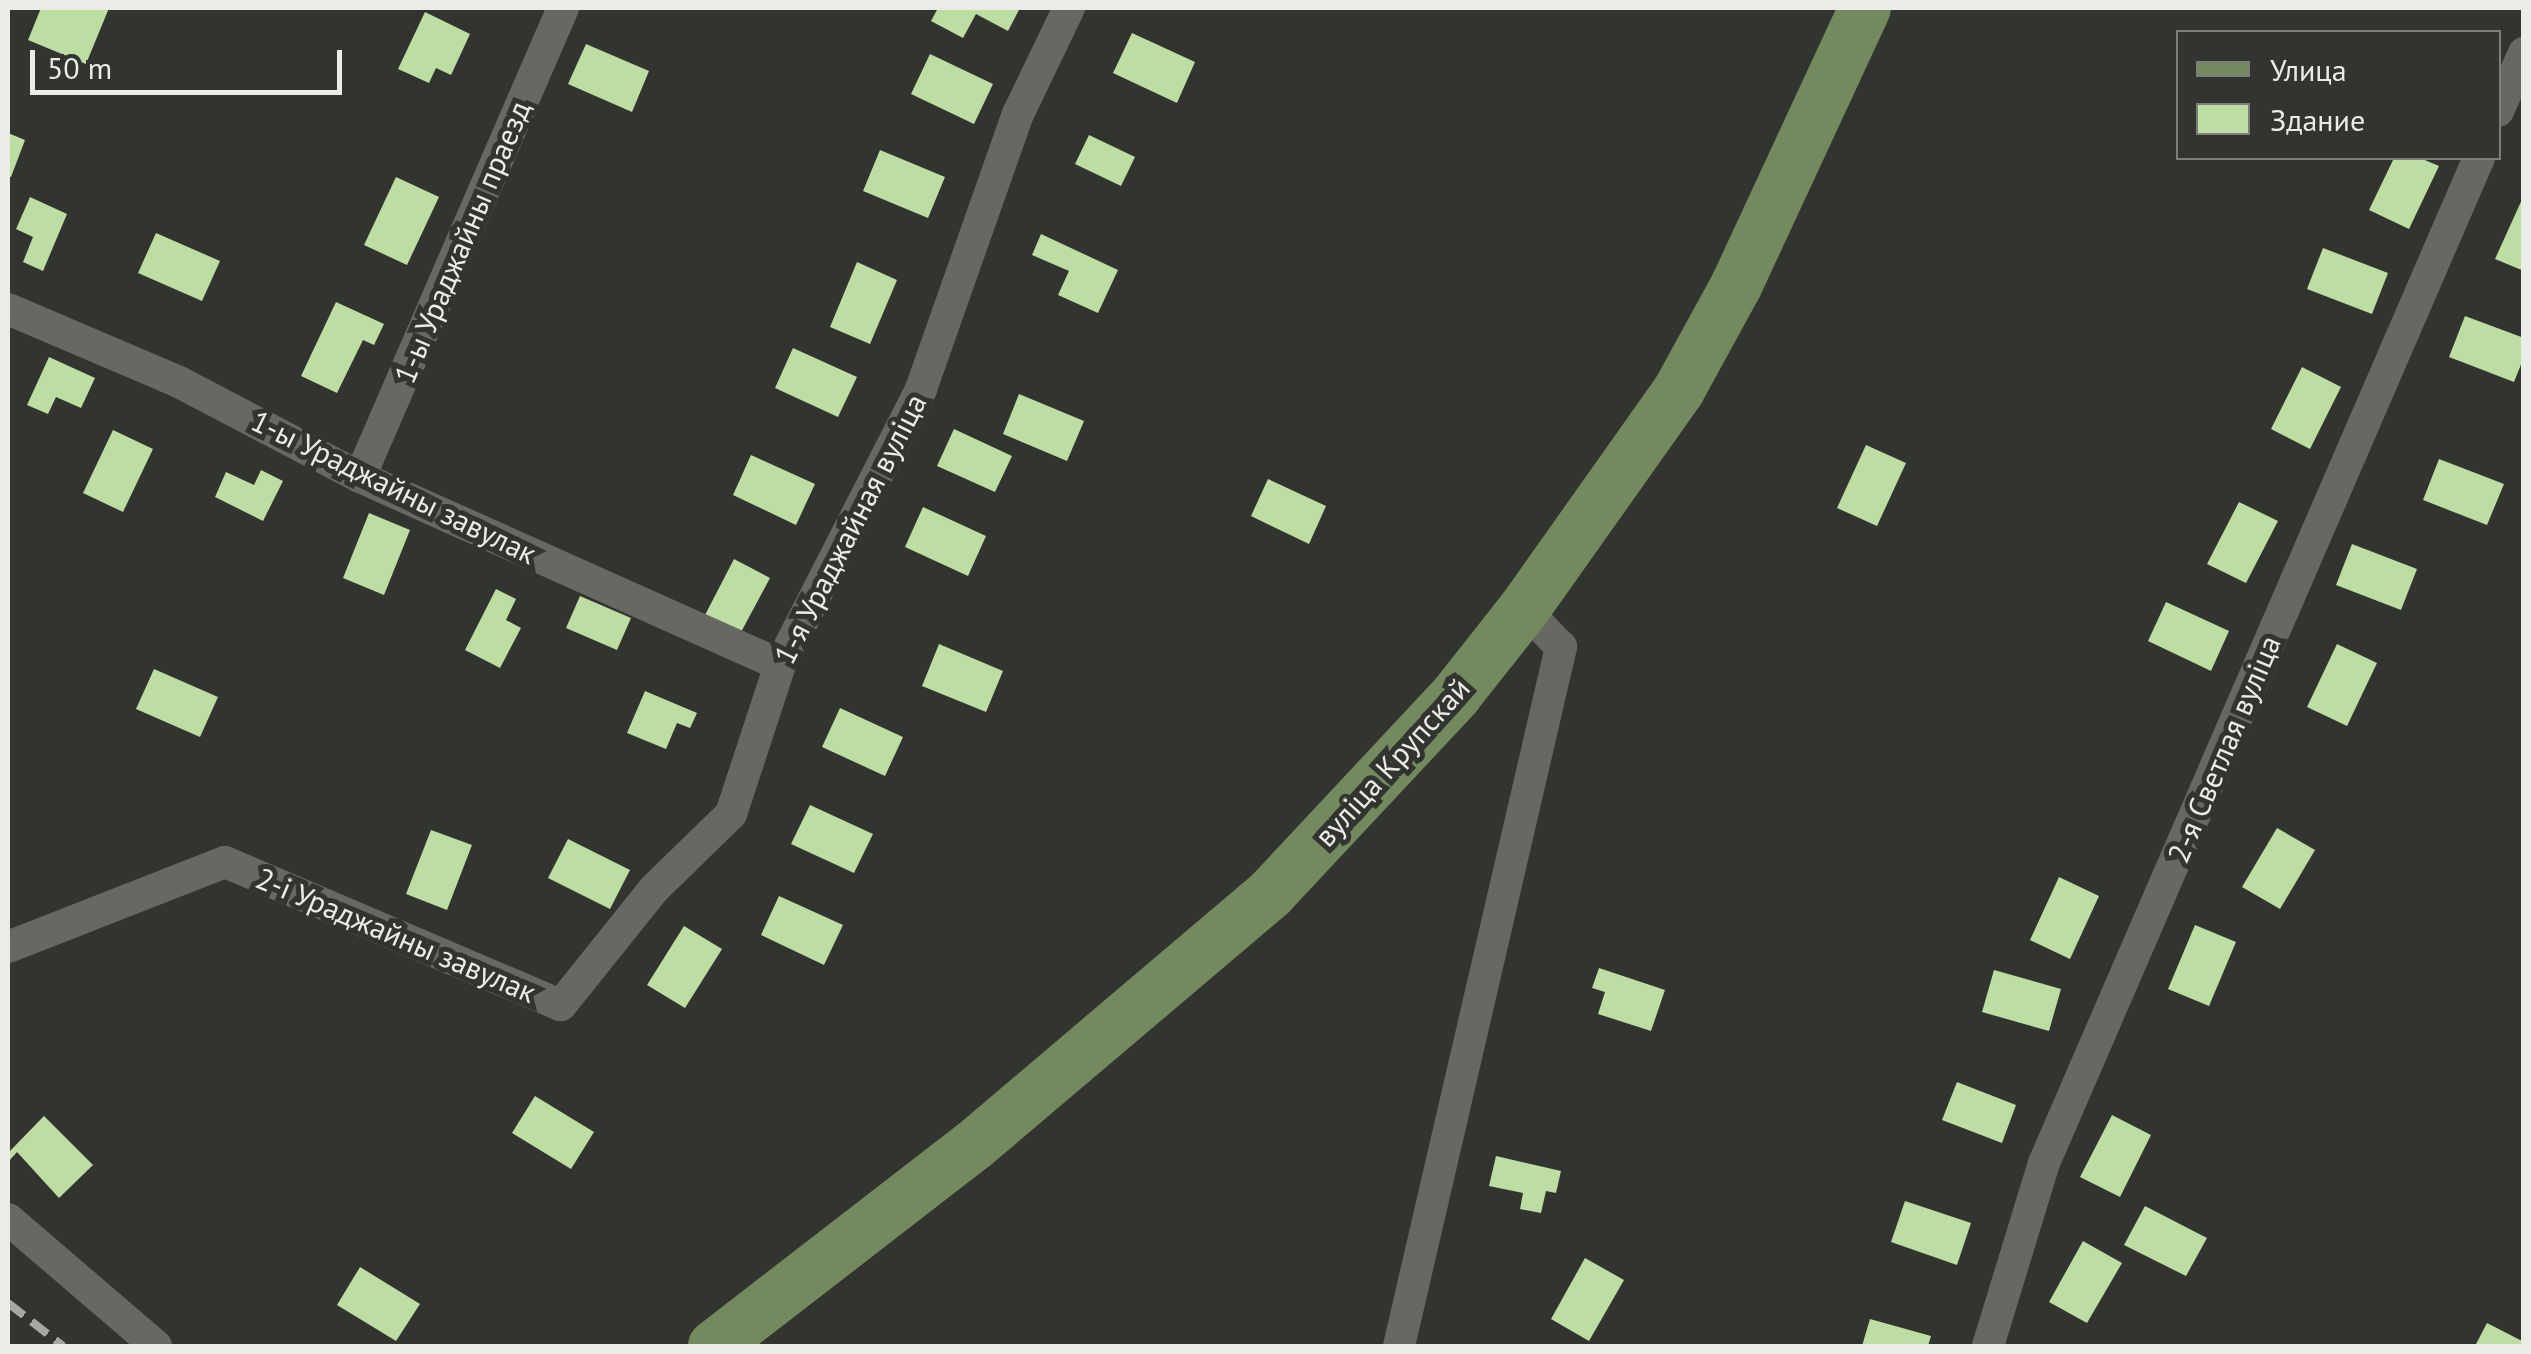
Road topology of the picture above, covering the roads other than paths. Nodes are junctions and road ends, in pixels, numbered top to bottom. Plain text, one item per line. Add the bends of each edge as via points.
1 (563, 8) edge
2 (1069, 8) edge
3 (1865, 8) edge
4 (2524, 53) edge
5 (2501, 104) edge
6 (2477, 160) edge
7 (8, 309) edge
8 (360, 477) junction
9 (1524, 609) junction
10 (780, 665) junction
11 (8, 947) edge
12 (560, 1005) joint
13 (8, 1219) edge
14 (156, 1346) edge
15 (714, 1346) edge
16 (1398, 1346) edge
17 (1988, 1346) edge

1 - 8 street, 1-ы Ураджайны праезд
2 - 10 street, 1-я Ураджайная вуліца via 1018,114 921,389
3 - 9 main road, вуліца Крупскай via 1736,286 1679,390
4 - 5 street
6 - 17 street, 2-я Светлая вуліца via 2044,1164
7 - 8 street, 1-ы Ураджайны завулак via 179,382
8 - 10 street, 1-ы Ураджайны завулак
9 - 15 main road, вуліца Крупскай via 1456,695 1271,894 973,1146
9 - 16 street via 1561,647
10 - 12 street, 1-я Ураджайная вуліца via 732,814 654,890
11 - 12 street, 2-і Ураджайны завулак via 225,862
13 - 14 street

